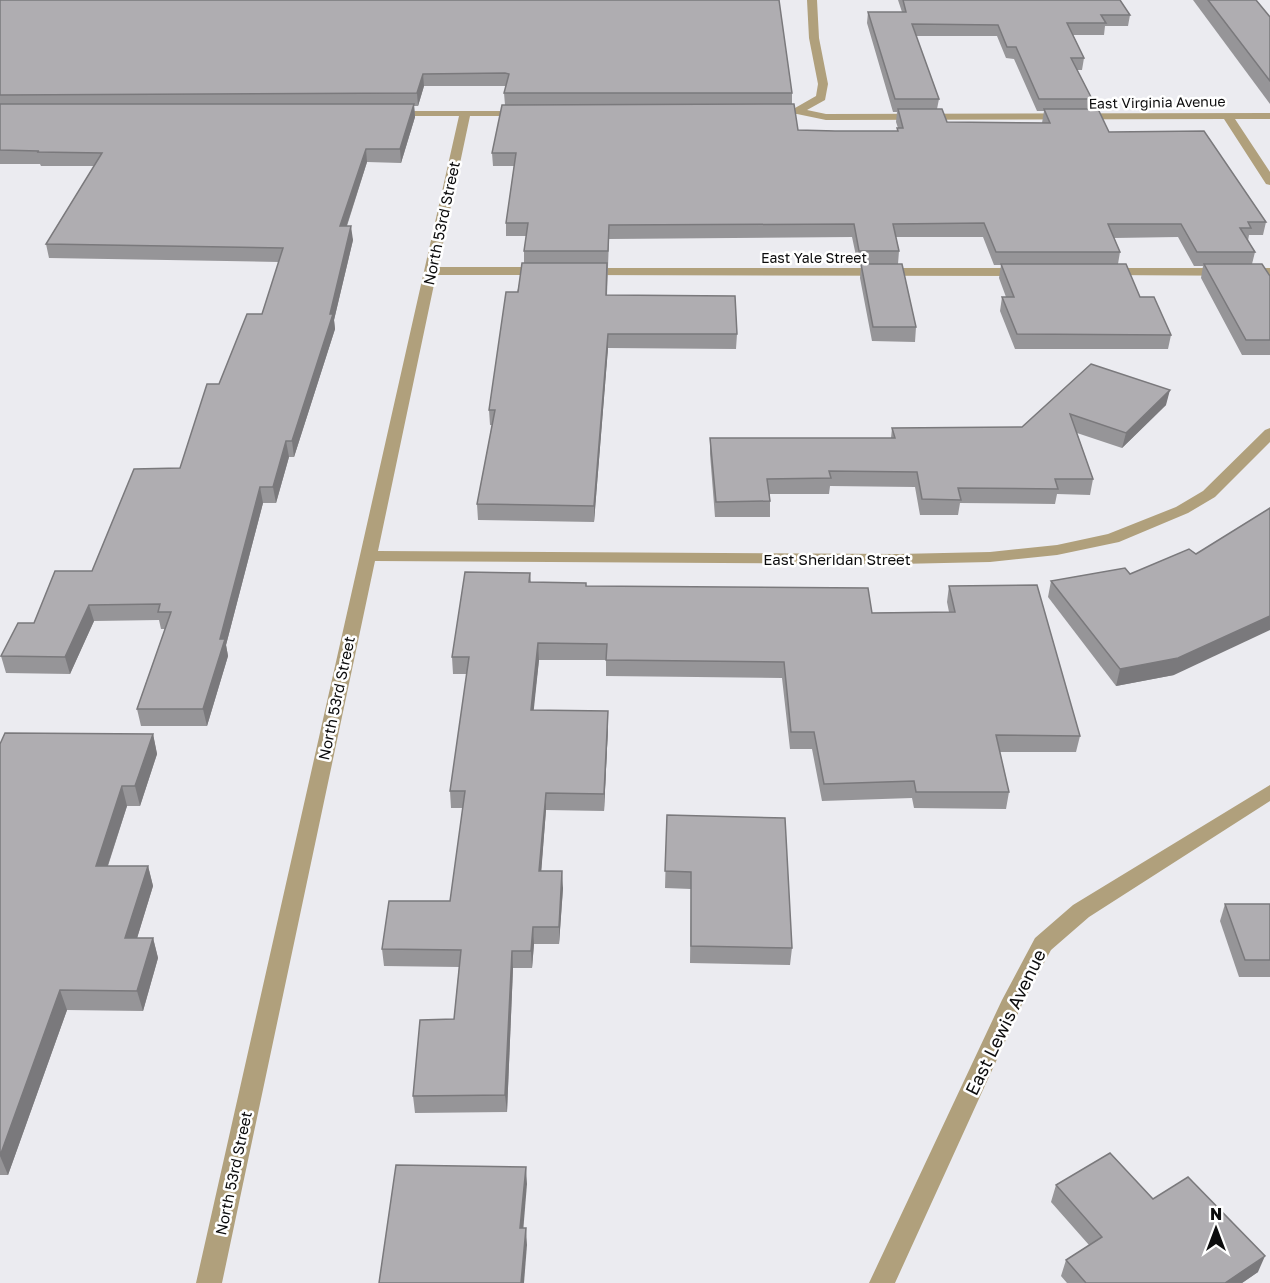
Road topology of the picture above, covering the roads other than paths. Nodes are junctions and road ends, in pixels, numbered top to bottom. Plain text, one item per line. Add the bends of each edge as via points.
1 (812, 0) edge
2 (762, 111) edge
3 (797, 111) junction
4 (382, 112) edge
5 (465, 113) junction
6 (531, 113) edge
7 (1227, 116) junction
8 (1270, 116) edge
9 (1270, 181) edge
10 (430, 271) junction
11 (1042, 272) edge
12 (1090, 272) edge
13 (1270, 273) edge
14 (1270, 433) edge
15 (367, 556) junction
16 (1270, 792) edge
17 (209, 1283) edge
18 (882, 1283) edge

1 - 3 street via 823,84 821,98
2 - 3 street, East Virginia Avenue
3 - 7 street, East Virginia Avenue via 826,117
4 - 5 street
5 - 6 street
5 - 10 street, North 53rd Street
7 - 8 street, East Virginia Avenue
7 - 9 street
10 - 11 street, East Yale Street
10 - 15 street, North 53rd Street
12 - 13 street
14 - 15 street, East Sheridan Street via 1209,494 1182,510 1113,538 1057,550 990,557 898,559
15 - 17 street, North 53rd Street
16 - 18 street, East Lewis Avenue via 1081,910 1043,944 1013,1000

